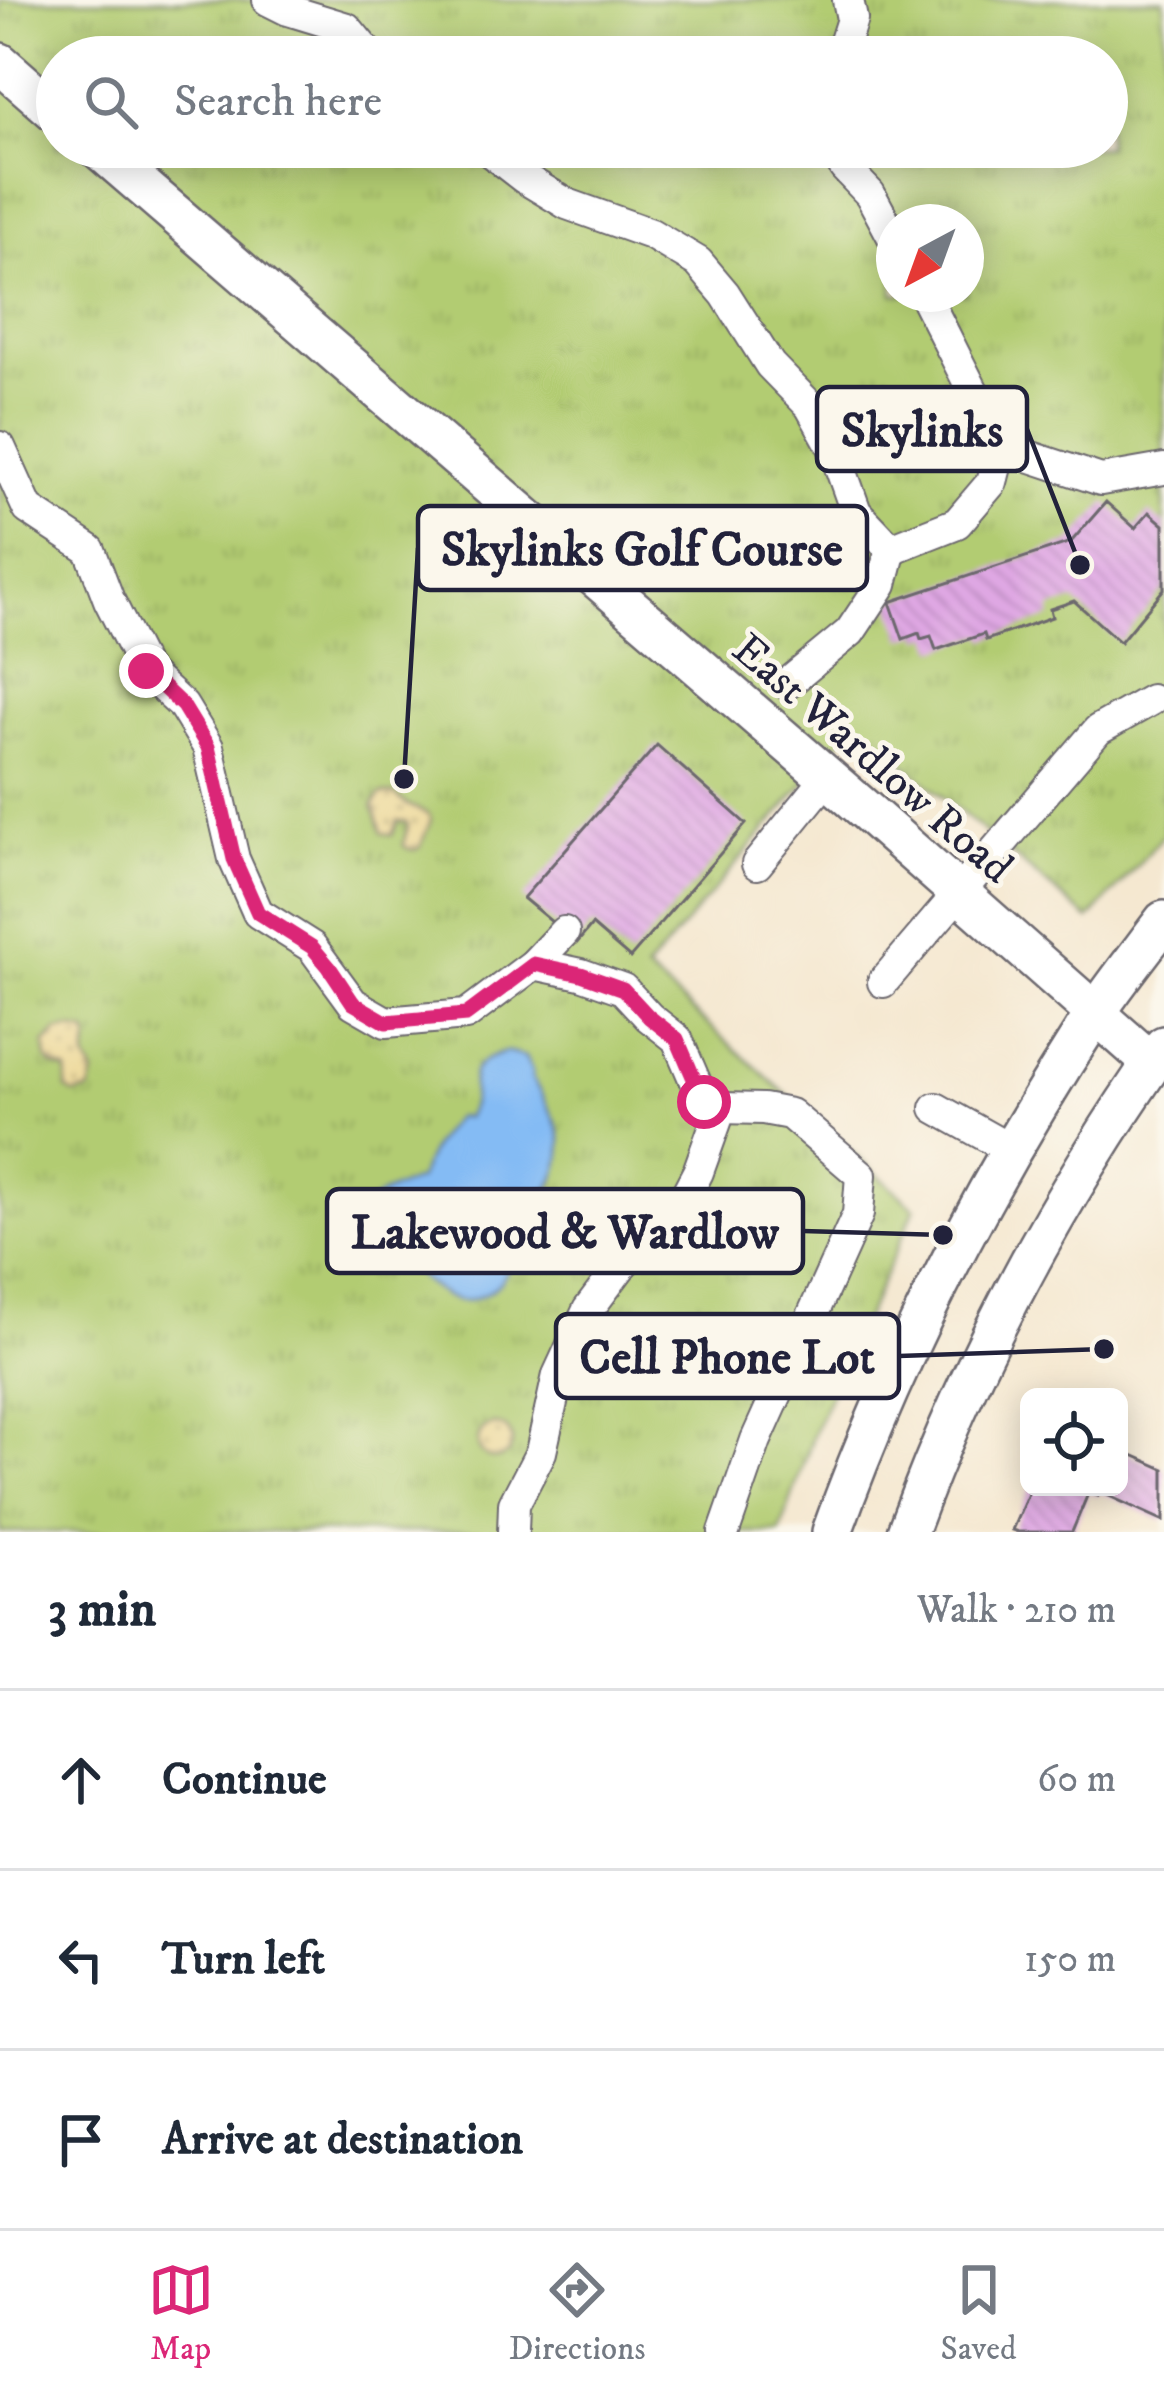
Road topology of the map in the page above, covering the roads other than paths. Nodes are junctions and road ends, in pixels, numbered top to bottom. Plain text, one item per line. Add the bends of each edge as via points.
1 (268, 0) edge
2 (848, 0) edge
3 (353, 36) edge
4 (847, 36) edge
5 (0, 63) edge
6 (36, 94) edge
7 (121, 168) edge
8 (511, 168) edge
9 (846, 168) edge
10 (876, 205) edge
11 (933, 312) edge
12 (1001, 447) junction
13 (0, 448) edge
14 (1164, 469) edge
15 (891, 549) junction
16 (787, 684) dead end
17 (1150, 700) dead end
18 (827, 778) junction
19 (757, 864) dead end
20 (960, 894) junction
21 (1164, 921) edge
22 (564, 932) dead end
23 (534, 964) junction
24 (883, 982) dead end
25 (1095, 1014) junction
26 (1160, 1060) edge
27 (721, 1108) junction
28 (936, 1108) dead end
29 (1012, 1150) junction
30 (513, 1532) edge
31 (724, 1532) edge
32 (832, 1532) edge
33 (907, 1532) edge

1 - 3 lane
2 - 4 lane
5 - 6 main road
7 - 18 main road, East Wardlow Road
8 - 15 lane via 567,204 651,234 698,262 770,365 810,406 856,512
9 - 10 lane
11 - 12 lane
12 - 14 lane via 1101,480
12 - 15 lane via 992,482 956,523
13 - 23 lane via 28,509 90,550 146,671 183,706 208,747 234,859 258,913 312,947 353,1003 386,1022 466,1015
15 - 16 lane via 882,584 850,632
17 - 20 lane via 1098,730
18 - 19 lane
18 - 20 main road, East Wardlow Road
20 - 24 lane
20 - 25 main road, East Wardlow Road
21 - 25 main road
22 - 23 lane
23 - 27 lane via 623,989 677,1039 704,1102
25 - 26 main road, East Wardlow Road
25 - 29 main road
26 - 33 main road via 1079,1174 998,1322
27 - 30 lane via 676,1216 624,1262 588,1310 558,1375 541,1452 514,1504
27 - 31 lane via 790,1114 860,1175 858,1214 756,1440
28 - 29 lane
29 - 32 main road via 934,1290

